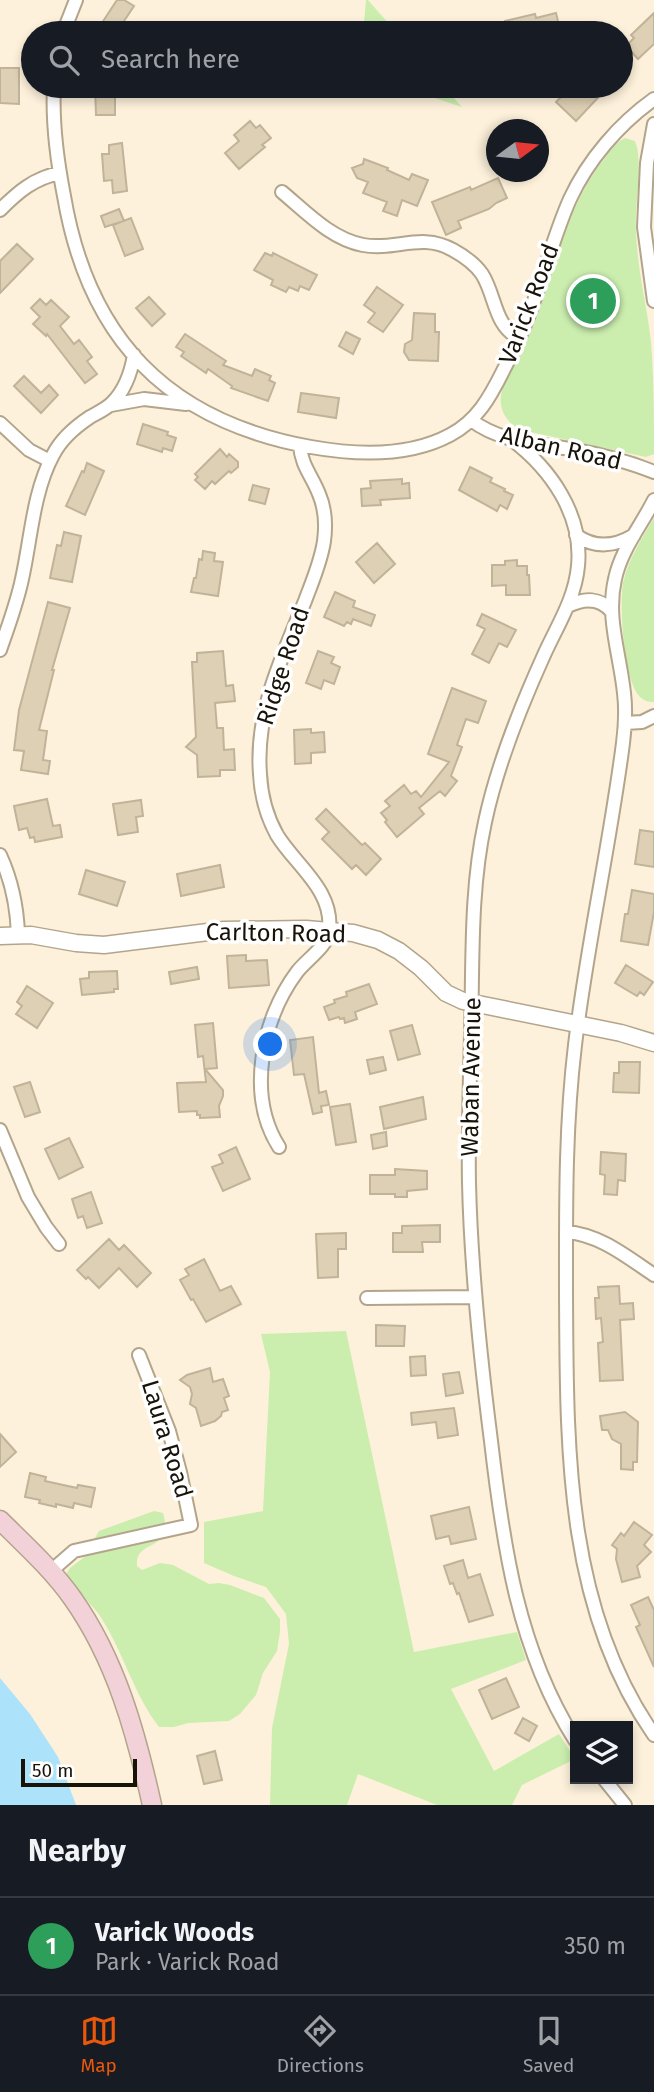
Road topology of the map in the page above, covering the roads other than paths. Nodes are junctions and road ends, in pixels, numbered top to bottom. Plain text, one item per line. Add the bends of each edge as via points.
1 (76, 0) edge
2 (68, 21) edge
3 (54, 98) edge
4 (654, 99) edge
5 (654, 124) edge
6 (60, 173) junction
7 (282, 192) dead end
8 (0, 210) edge
9 (654, 301) edge
10 (519, 338) junction
11 (134, 355) junction
12 (111, 405) junction
13 (195, 406) junction
14 (471, 421) junction
15 (0, 423) edge
16 (511, 439) junction
17 (300, 445) junction
18 (50, 461) junction
19 (654, 472) edge
20 (654, 500) edge
21 (635, 534) junction
22 (576, 535) junction
23 (568, 606) junction
24 (612, 612) junction
25 (6, 613) edge
26 (0, 650) edge
27 (654, 716) edge
28 (625, 723) junction
29 (0, 855) edge
30 (329, 930) junction
31 (18, 934) junction
32 (0, 936) edge
33 (472, 1004) junction
34 (578, 1024) junction
35 (654, 1043) edge
36 (0, 1130) edge
37 (279, 1147) dead end
38 (566, 1231) junction
39 (59, 1244) dead end
40 (654, 1275) edge
41 (475, 1297) junction
42 (367, 1298) dead end
43 (139, 1355) dead end
44 (0, 1520) edge
45 (51, 1571) junction
46 (570, 1731) edge
47 (654, 1735) edge
48 (608, 1784) edge
49 (152, 1805) edge
50 (625, 1805) edge

1 - 2 street
3 - 6 street, Varick Road
4 - 10 street, Varick Road via 609,141 579,182
5 - 9 street via 644,227
6 - 8 street via 22,189
6 - 11 street, Varick Road via 86,281 109,323
7 - 10 street via 326,228 354,242 373,246 426,241 453,250 479,269 503,325
10 - 14 street, Varick Road via 487,401
11 - 12 street via 127,380
11 - 13 street, Varick Road via 153,376
12 - 13 street via 158,399
12 - 18 street via 68,434
13 - 17 street, Varick Road via 248,431
14 - 16 street, Alban Road
14 - 17 street, Varick Road via 442,440 397,450 359,452
15 - 18 street via 29,450
16 - 19 street, Alban Road
16 - 22 street, Waban Avenue via 537,461 559,490
17 - 30 street, Ridge Road via 302,461 323,503 324,539 316,572 267,699 259,768 272,824 322,894
18 - 25 street via 22,581
20 - 21 street
21 - 22 street via 606,545
21 - 24 street via 617,573
22 - 23 street, Waban Avenue via 578,566
23 - 24 street via 594,600
23 - 33 street, Waban Avenue via 520,712 486,817 476,888
24 - 28 street
25 - 26 street
27 - 28 street
28 - 34 street
29 - 31 street via 11,881
30 - 31 street, Carlton Road via 208,931 104,945
30 - 33 street, Carlton Road via 387,945 421,968 446,993
30 - 37 street via 326,942 287,986 266,1037 262,1092
31 - 32 street, Carlton Road
33 - 34 street, Carlton Road
33 - 41 street, Waban Avenue via 469,1170
34 - 35 street, Carlton Road
34 - 38 street via 568,1130
36 - 39 street via 28,1197
38 - 40 street via 595,1238
38 - 47 street via 569,1442 582,1562 607,1645
41 - 42 street
41 - 46 street, Waban Avenue via 509,1571 533,1653
43 - 45 street, Laura Road via 169,1432 191,1525 74,1551
44 - 45 main road
45 - 49 main road via 83,1614 109,1664 132,1724
48 - 50 street

